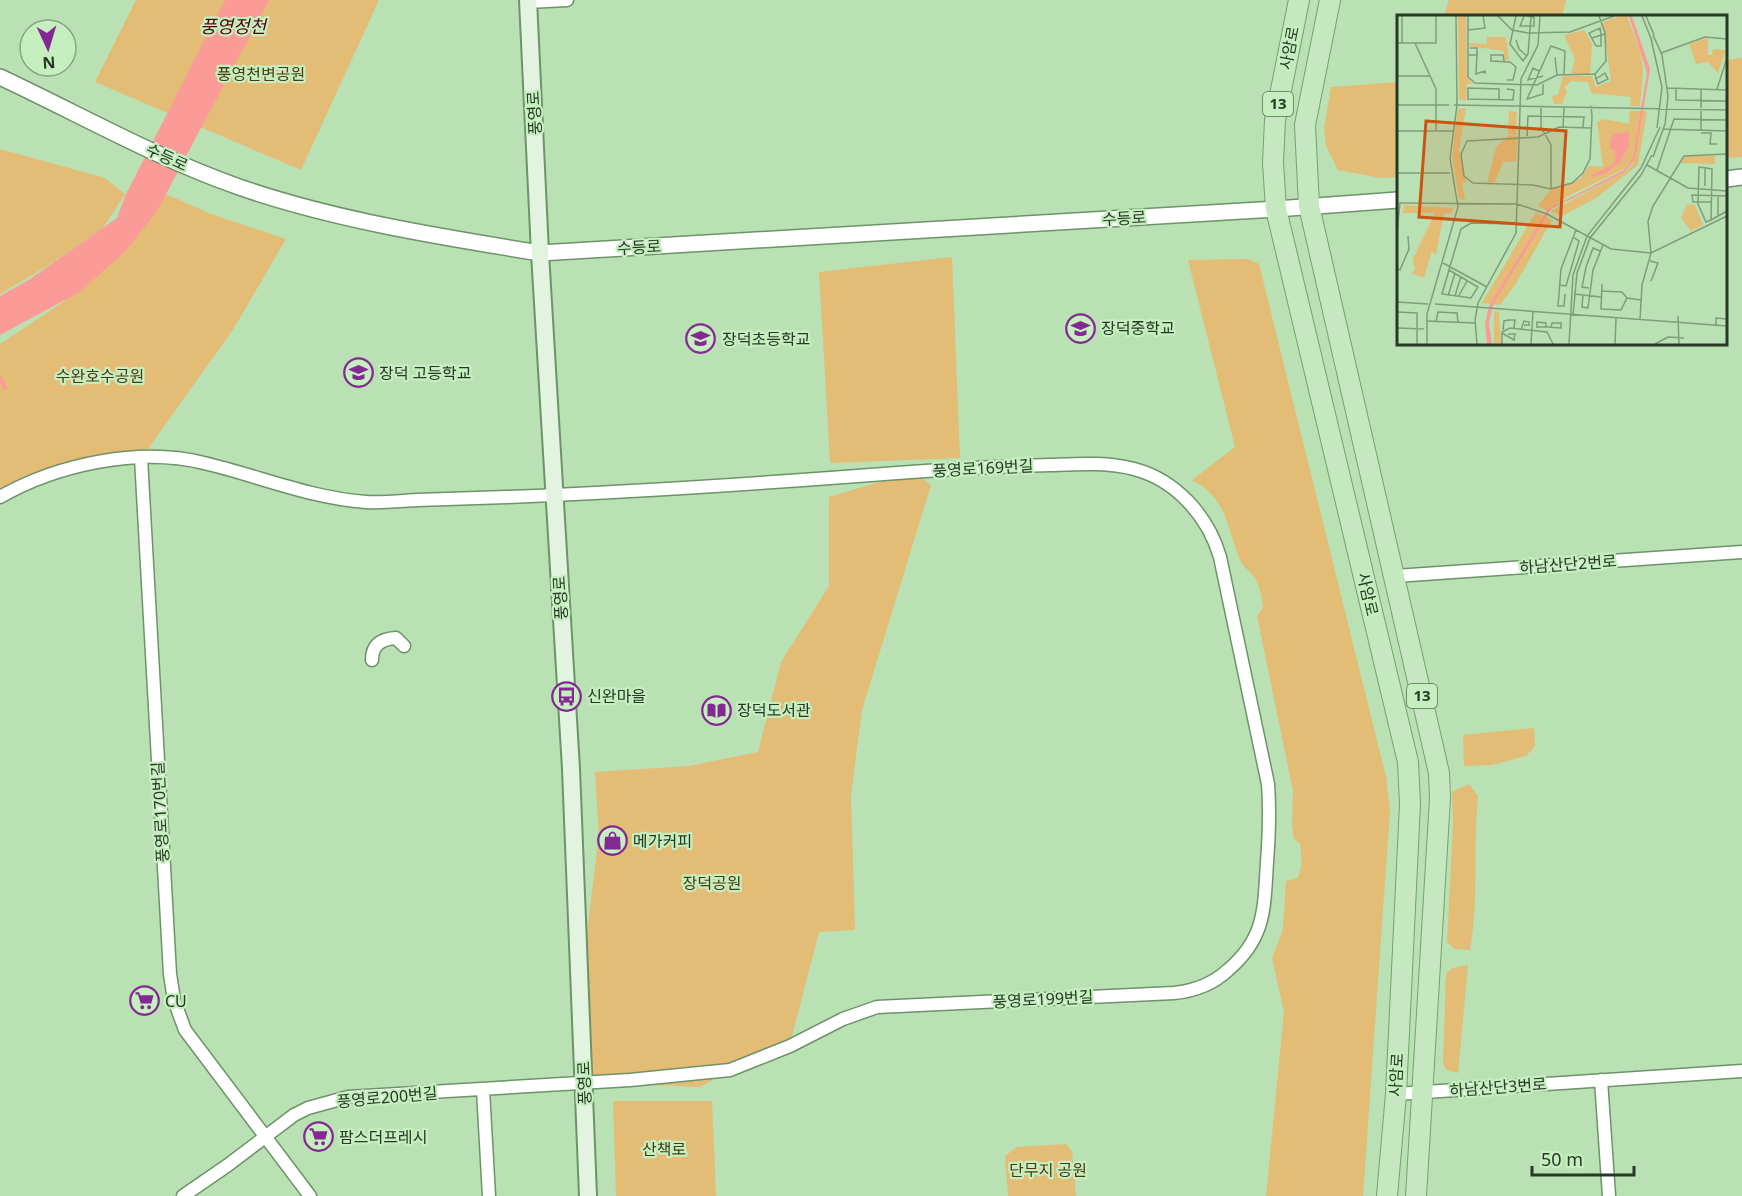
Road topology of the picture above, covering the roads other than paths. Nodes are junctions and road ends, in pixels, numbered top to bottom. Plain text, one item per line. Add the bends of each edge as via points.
1 (567, 0) edge
2 (1299, 0) edge
3 (1330, 0) edge
4 (528, 1) edge
5 (0, 77) edge
6 (1742, 177) edge
7 (1727, 178) edge
8 (1397, 200) edge
9 (1309, 206) junction
10 (1276, 209) junction
11 (540, 253) junction
12 (141, 458) junction
13 (555, 495) junction
14 (0, 497) edge
15 (1742, 552) edge
16 (1395, 576) junction
17 (404, 646) dead end
18 (372, 660) dead end
19 (1251, 704) joint
20 (1742, 1071) edge
21 (1601, 1080) junction
22 (584, 1082) junction
23 (483, 1090) junction
24 (1424, 1093) junction
25 (1396, 1094) junction
26 (267, 1136) junction
27 (183, 1196) edge
28 (310, 1196) edge
29 (489, 1196) edge
30 (588, 1196) edge
31 (1387, 1196) edge
32 (1416, 1196) edge
33 (1608, 1196) edge

1 - 4 street
2 - 10 main road, 사암로 / 13 via 1275,120
3 - 9 main road, 사암로 / 13 via 1305,125
4 - 11 main road, 풍영로
5 - 11 street, 수등로 via 165,158 239,187 366,221
6 - 7 street
8 - 9 street, 수등로
9 - 10 street, 수등로
9 - 16 main road, 사암로 / 13
10 - 11 street, 수등로
10 - 25 main road, 사암로 / 13 via 1408,762 1410,804
11 - 13 main road, 풍영로
12 - 13 street via 202,462 325,497 368,502
12 - 14 street via 89,463 54,472
12 - 26 street, 풍영로170번길 via 164,887 174,1000 185,1030
13 - 19 street, 풍영로169번길 via 978,467 1104,465 1132,469 1181,494 1211,534 1220,557
13 - 22 main road, 풍영로
15 - 16 street, 하남산단2번로
16 - 24 main road, 사암로 / 13 via 1439,773
17 - 18 street via 396,638 379,642
19 - 22 street, 풍영로199번길 via 1268,784 1270,815 1262,918 1252,946 1209,984 1183,992 877,1007 730,1070
20 - 21 street, 하남산단3번로
21 - 24 street, 하남산단3번로
21 - 33 street
22 - 23 street, 풍영로200번길
22 - 30 main road, 풍영로
23 - 26 street, 풍영로200번길 via 348,1097 308,1108
23 - 29 street
24 - 25 street, 하남산단3번로
24 - 32 main road, 사암로 / 13
25 - 31 main road, 사암로 / 13
26 - 27 street, 풍영로200번길
26 - 28 street, 풍영로170번길

